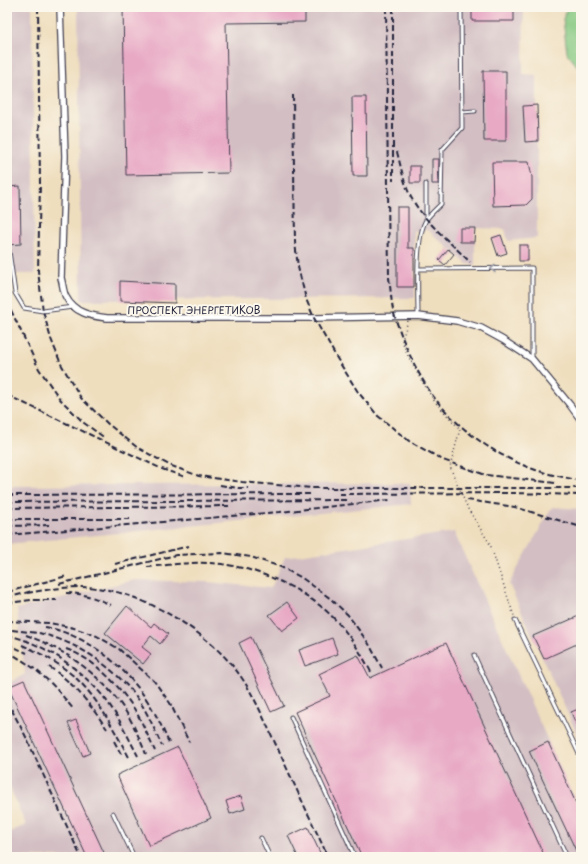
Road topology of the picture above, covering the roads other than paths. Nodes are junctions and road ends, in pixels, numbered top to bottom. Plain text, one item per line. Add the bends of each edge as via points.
1 (60, 7) edge
2 (461, 7) edge
3 (475, 111) dead end
4 (462, 112) junction
5 (426, 184) dead end
6 (426, 219) junction
7 (9, 252) dead end
8 (418, 269) junction
9 (73, 307) junction
10 (418, 316) junction
11 (532, 360) junction
12 (581, 420) edge
13 (515, 620) road end
14 (474, 655) dead end
15 (291, 717) dead end
16 (581, 758) edge
17 (113, 813) dead end
18 (261, 838) dead end
19 (134, 857) edge
20 (270, 857) edge
21 (355, 857) edge
22 (567, 857) edge

1 - 9 street via 65,156 61,278 65,297
2 - 4 lane
3 - 4 lane
4 - 6 lane via 462,128 442,150 441,204
5 - 6 lane
6 - 8 lane via 421,231
7 - 9 lane via 15,293 24,308 43,311
8 - 10 lane
11 -> 8 lane via 532,268
9 - 10 street, ПРОСПЕКТ ЭНЕРГЕТИКОВ via 86,315 107,318
10 - 11 street, ПРОСПЕКТ ЭНЕРГЕТИКОВ via 457,321 480,328
11 - 12 street, ПРОСПЕКТ ЭНЕРГЕТИКОВ
13 - 16 lane
14 - 22 lane
15 - 21 lane
17 - 19 lane
18 - 20 lane

